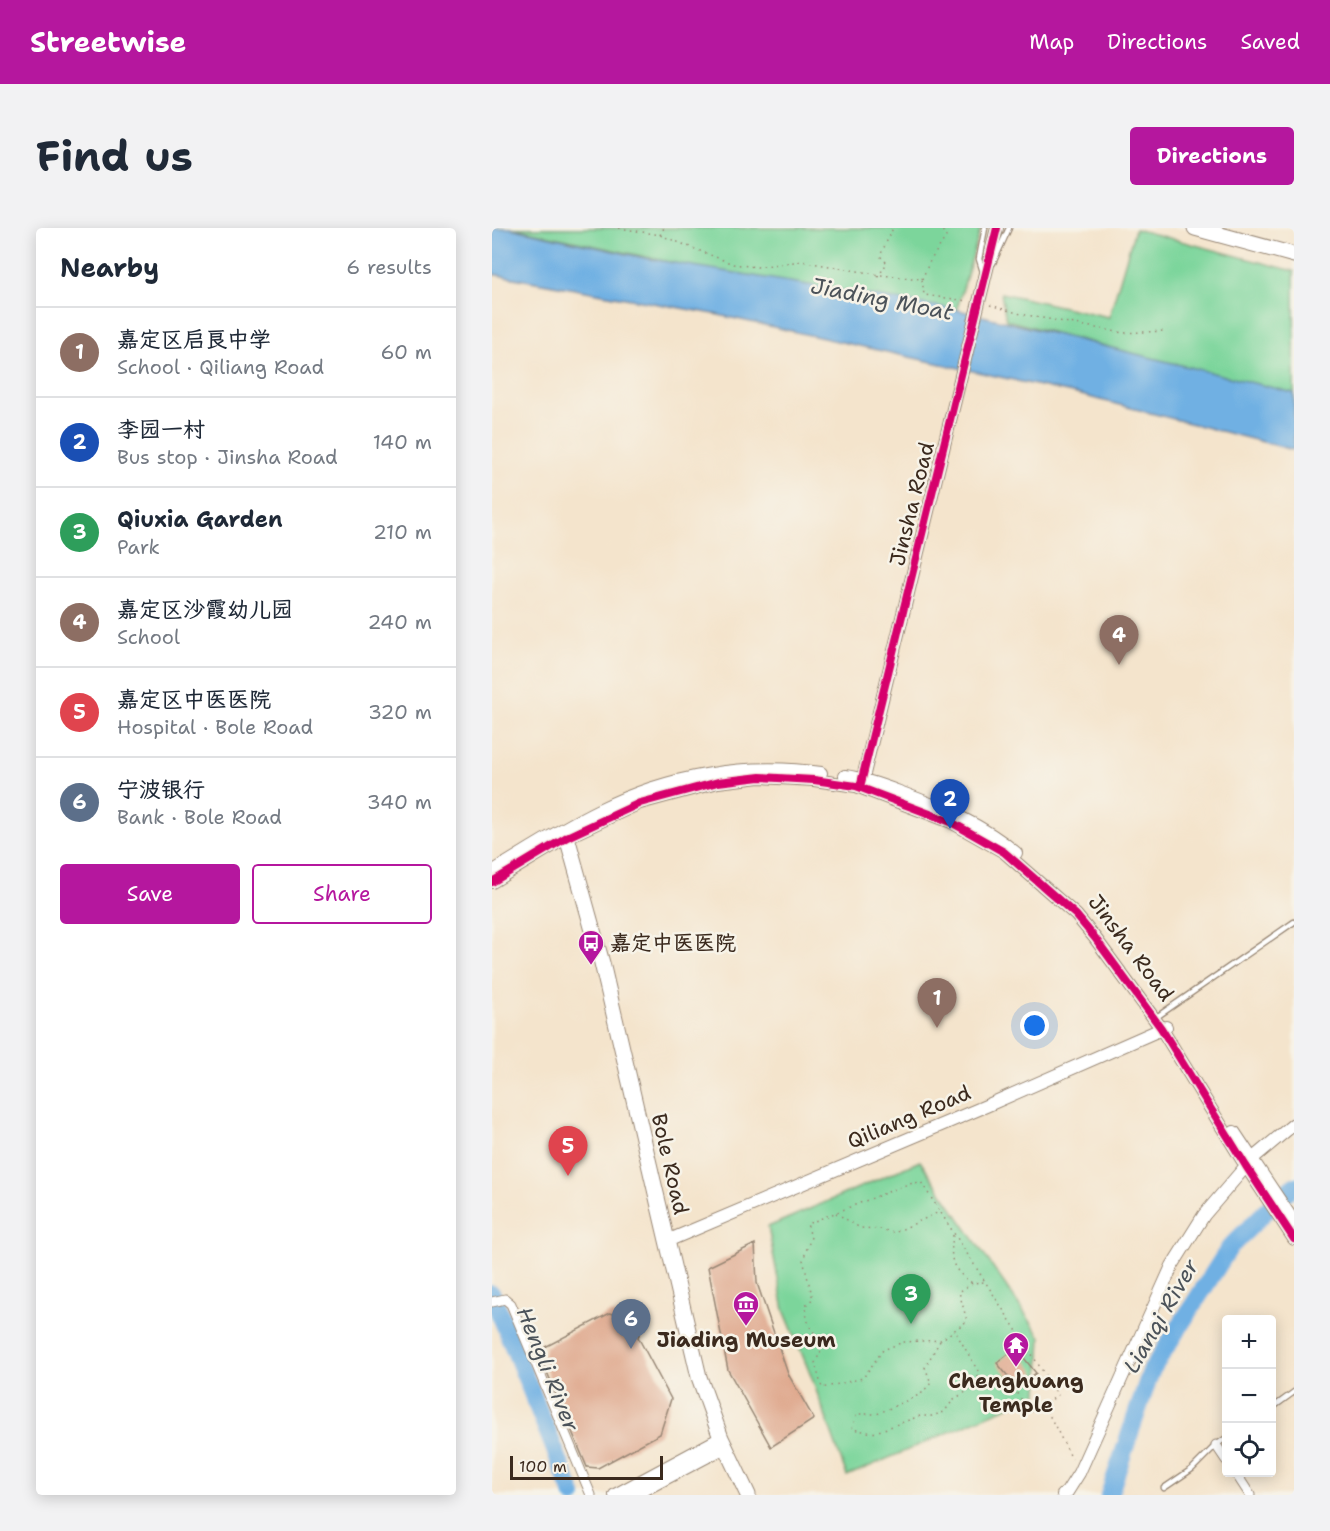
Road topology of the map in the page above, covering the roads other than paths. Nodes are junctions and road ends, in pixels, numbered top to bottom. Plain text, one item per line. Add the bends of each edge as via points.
1 (985, 228) edge
2 (997, 228) edge
3 (1009, 228) edge
4 (1195, 228) edge
5 (1228, 228) edge
6 (1294, 246) edge
7 (1294, 255) edge
8 (985, 278) junction
9 (862, 783) junction
10 (567, 837) junction
11 (492, 872) edge
12 (492, 882) edge
13 (1294, 922) edge
14 (1158, 1016) junction
15 (1164, 1028) junction
16 (1294, 1124) edge
17 (1249, 1162) junction
18 (1294, 1222) edge
19 (1294, 1239) edge
20 (667, 1241) junction
21 (499, 1300) edge
22 (1294, 1392) edge
23 (1276, 1405) edge
24 (1222, 1441) edge
25 (723, 1443) junction
26 (1216, 1445) junction
27 (1222, 1453) edge
28 (1238, 1477) edge
29 (1164, 1488) dead end
30 (591, 1495) edge
31 (615, 1495) edge
32 (634, 1495) edge
33 (748, 1495) edge
34 (1063, 1495) edge
35 (1250, 1495) edge

1 - 8 lane via 979,259
2 - 8 street, Jinsha Road
3 - 8 lane
4 - 7 main road
5 - 6 main road
8 - 9 street, Jinsha Road
9 - 10 street via 760,777 718,782 640,803
9 - 11 street via 778,769 729,771 680,780 599,810
9 - 14 street, Jinsha Road via 947,810 1003,842 1091,922
9 - 15 street via 951,822 1004,852 1076,915
10 - 12 street
10 - 20 main road, Bole Road via 602,963
13 - 14 lane
14 - 15 street, Jinsha Road
15 - 17 street, Jinsha Road
15 - 20 street, Qiliang Road
16 - 17 street
17 - 18 street, Jinsha Road
17 - 19 street
17 - 34 street via 1204,1215 1172,1266 1079,1473
20 - 25 main road, Bole Road via 699,1377
21 - 30 street via 511,1304
22 - 23 lane
24 - 26 lane
25 - 31 street
25 - 32 street
25 - 33 main road, Bole Road
26 - 27 street
26 - 29 lane via 1192,1469
28 - 35 street

